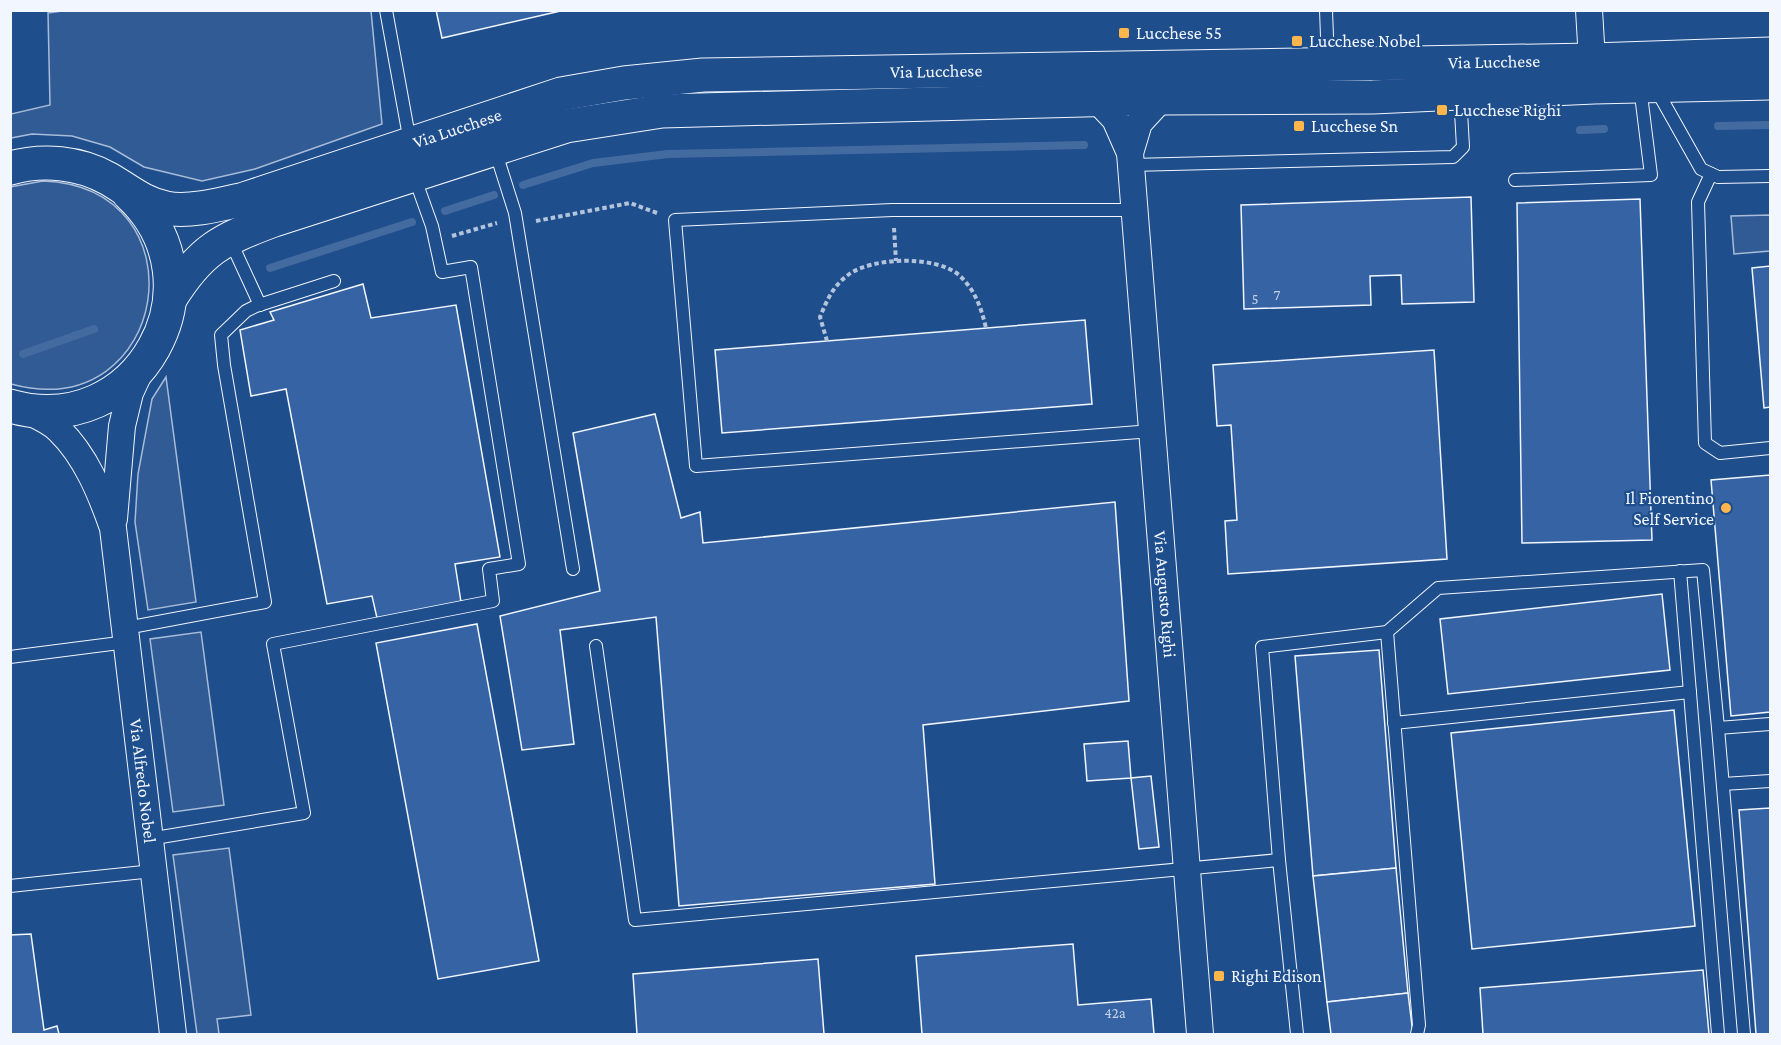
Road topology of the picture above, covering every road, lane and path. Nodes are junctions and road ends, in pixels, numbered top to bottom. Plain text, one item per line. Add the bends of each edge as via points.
1 (386, 10) edge
2 (1326, 10) edge
3 (1589, 10) edge
4 (1770, 54) edge
5 (1592, 60) junction
6 (1328, 64) junction
7 (1770, 83) edge
8 (1647, 86) junction
9 (1460, 94) junction
10 (1162, 98) junction
11 (1097, 100) junction
12 (497, 157) junction
13 (1131, 159) junction
14 (10, 168) edge
15 (414, 170) junction
16 (1711, 174) junction
17 (1770, 176) edge
18 (1515, 180) dead end
19 (123, 189) junction
20 (892, 210) junction
21 (1135, 210) junction
22 (675, 220) junction
23 (517, 225) junction
24 (229, 238) junction
25 (435, 241) junction
26 (896, 261) junction
27 (334, 281) dead end
28 (170, 299) junction
29 (260, 305) junction
30 (986, 328) dead end
31 (827, 341) dead end
32 (144, 365) junction
33 (16, 407) edge
34 (1152, 431) junction
35 (1770, 448) edge
36 (113, 528) junction
37 (573, 569) dead end
38 (1680, 571) junction
39 (1387, 632) junction
40 (127, 635) junction
41 (596, 646) dead end
42 (10, 657) edge
43 (1690, 692) junction
44 (1394, 723) junction
45 (1770, 724) edge
46 (1718, 728) junction
47 (1770, 781) edge
48 (1723, 784) junction
49 (149, 839) junction
50 (1279, 860) junction
51 (1186, 869) junction
52 (153, 871) junction
53 (10, 886) edge
54 (173, 1035) edge
55 (1200, 1035) edge
56 (1297, 1035) edge
57 (1418, 1035) edge
58 (1718, 1035) edge
59 (1744, 1035) edge

1 - 15 lane
2 - 6 lane
3 - 5 street
4 - 5 main road, Via Lucchese
5 - 6 main road, Via Lucchese
6 - 15 main road, Via Lucchese via 692,76 624,82 561,94
7 - 8 main road, Via Lucchese
8 - 9 main road, Via Lucchese
8 - 16 lane via 1701,169
8 - 18 lane via 1651,175
9 - 10 main road, Via Lucchese
9 - 13 lane via 1463,147 1453,158
10 - 11 main road, Via Lucchese
10 - 13 street, Via Augusto Righi via 1139,123
11 - 12 main road, Via Lucchese via 662,111 566,126
11 - 13 street, Via Augusto Righi via 1115,119
12 - 15 main road, Via Lucchese
12 - 23 lane
13 - 21 street, Via Augusto Righi
14 - 19 main road, Via Lucchese via 45,162 73,165 99,174
15 - 19 main road, Via Lucchese via 210,206 169,209 140,200
15 - 24 main road, Via Lucchese
15 - 25 lane
16 - 17 lane
16 - 35 lane via 1698,202 1705,443 1720,453
19 - 28 main road, Via Lucchese via 143,208 160,235 169,265
20 - 21 lane
20 - 22 lane
20 - 26 path
21 - 34 street, Via Augusto Righi
22 - 23 path via 630,203
22 - 34 lane via 696,466
23 - 25 path via 503,221
23 - 37 lane
24 - 28 main road, Via Lucchese via 185,274
24 - 29 lane
25 - 49 lane via 442,272 471,267 519,564 489,569 493,601 273,644 304,813
26 - 30 path via 939,265 957,274 980,304
26 - 31 path via 869,264 835,286 820,317
27 - 29 lane
28 - 32 main road, Via Lucchese via 163,332
29 - 40 lane via 246,311 221,335 265,602
32 - 33 main road, Via Lucchese via 113,392 82,406 49,411
32 - 36 street, Via Alfredo Nobel via 130,393 122,426
33 - 36 street, Via Alfredo Nobel via 60,430 99,488
34 - 51 street, Via Augusto Righi
36 - 40 street, Via Alfredo Nobel
38 - 39 lane via 1438,588
38 - 43 lane
38 - 46 lane via 1704,570
39 - 44 lane
39 - 50 lane via 1262,647
40 - 42 lane
40 - 49 street, Via Alfredo Nobel
41 - 51 lane via 634,920
43 - 44 lane
43 - 58 lane
44 - 57 lane
45 - 46 lane
46 - 48 lane
47 - 48 lane
48 - 59 lane
49 - 52 street, Via Alfredo Nobel
50 - 51 lane
50 - 56 lane
51 - 55 street, Via Augusto Righi
52 - 53 lane
52 - 54 street, Via Alfredo Nobel

